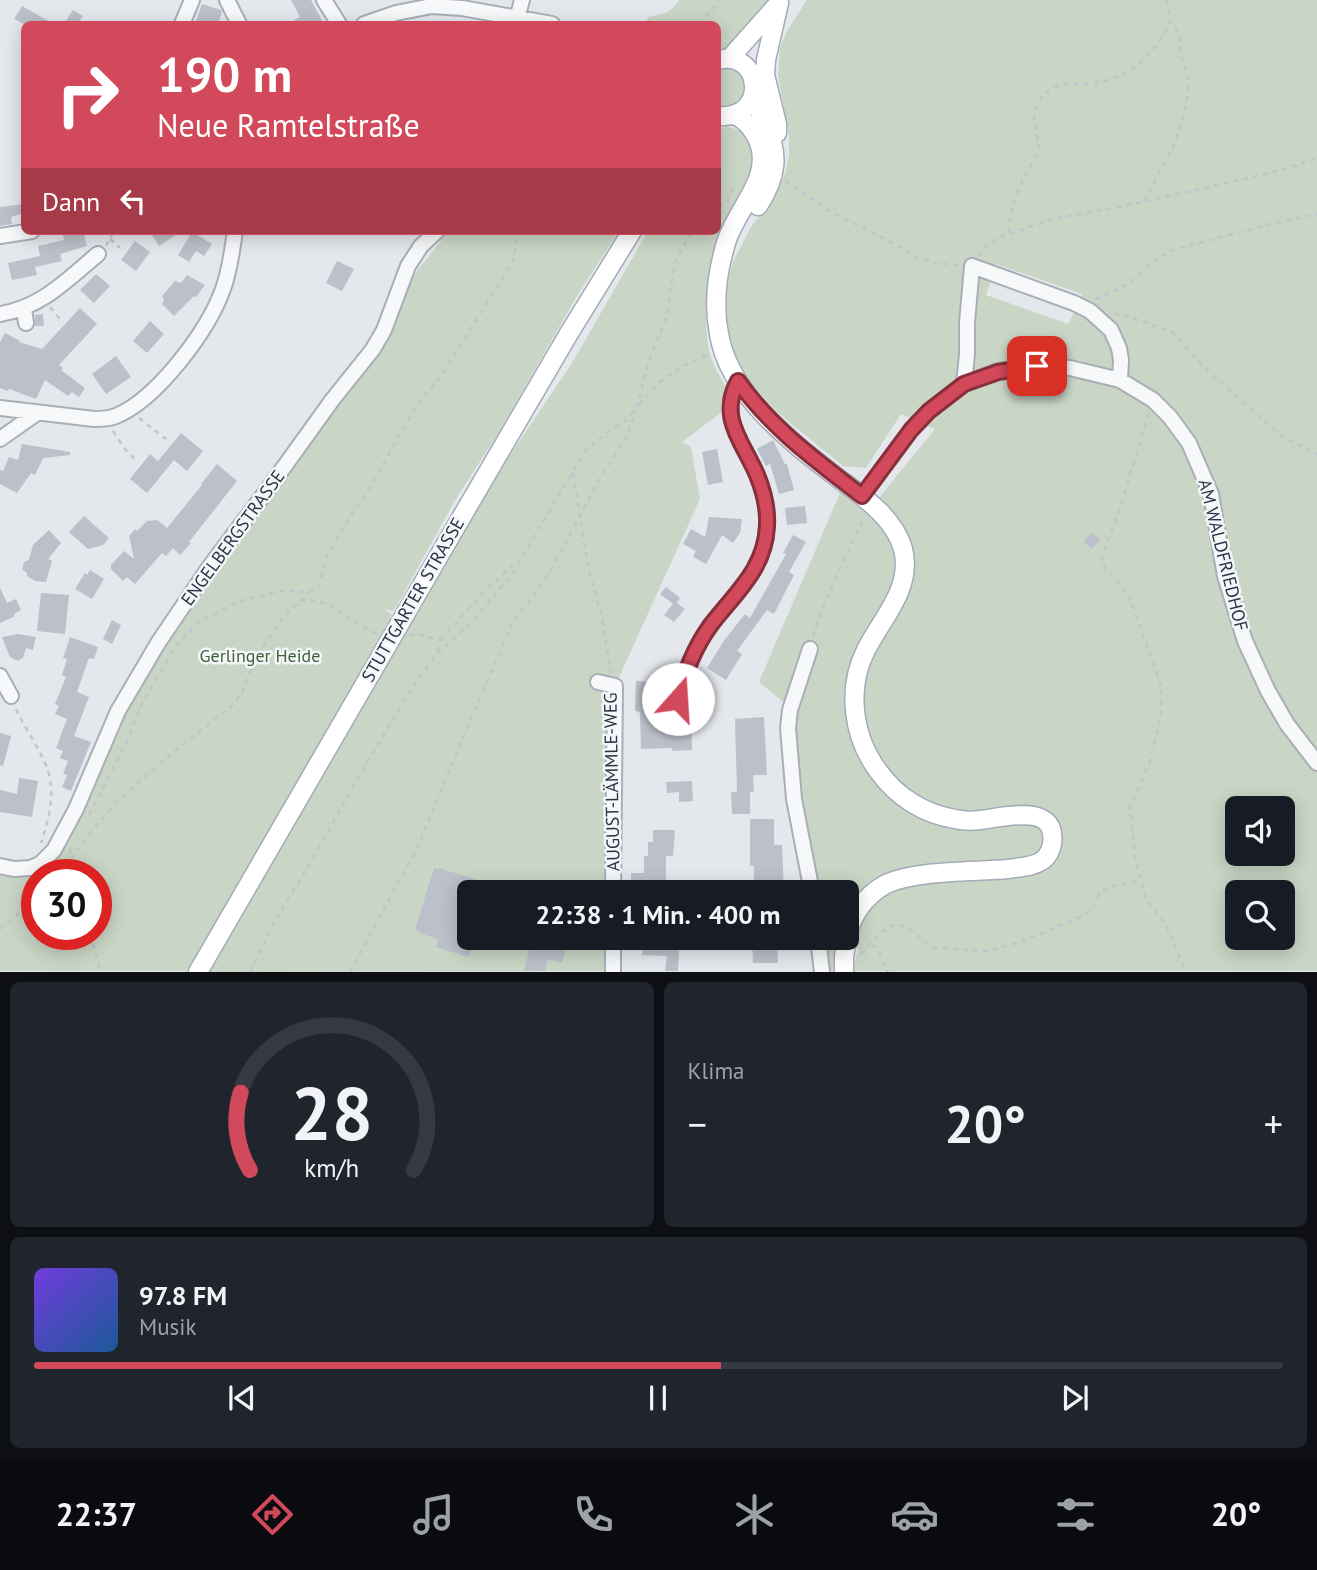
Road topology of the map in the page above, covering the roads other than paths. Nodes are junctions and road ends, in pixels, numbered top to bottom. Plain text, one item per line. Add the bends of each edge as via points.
1 (192, 0) edge
2 (227, 0) edge
3 (324, 0) edge
4 (522, 0) edge
5 (780, 2) edge
6 (421, 3) edge
7 (517, 19) junction
8 (182, 21) edge
9 (238, 21) edge
10 (337, 21) edge
11 (373, 21) edge
12 (531, 21) edge
13 (724, 59) edge
14 (750, 71) junction
15 (752, 99) junction
16 (726, 115) edge
17 (774, 146) junction
18 (21, 233) edge
19 (234, 235) edge
20 (433, 235) edge
21 (630, 235) edge
22 (0, 236) edge
23 (98, 254) dead end
24 (722, 262) junction
25 (0, 314) edge
26 (1120, 380) junction
27 (738, 381) junction
28 (964, 384) junction
29 (0, 408) edge
30 (37, 413) junction
31 (0, 439) edge
32 (868, 501) junction
33 (810, 649) road end
34 (0, 676) edge
35 (598, 682) dead end
36 (678, 699) dead end
37 (13, 702) road end
38 (1317, 763) edge
39 (0, 866) edge
40 (613, 880) edge
41 (810, 880) edge
42 (859, 908) edge
43 (613, 950) edge
44 (819, 950) edge
45 (198, 971) edge
46 (613, 971) edge
47 (822, 971) edge

1 - 8 street
2 - 9 street
3 - 10 street
4 - 7 street
5 - 13 main road
5 - 14 main road
5 - 17 main road via 765,75 776,124
6 - 7 street
6 - 11 street
7 - 12 street
13 - 14 main road
14 - 15 main road
15 - 16 main road via 742,111
15 - 17 main road
16 - 24 main road via 748,123 760,145 762,162 752,194 731,230
17 - 24 main road via 773,178
18 - 22 street
19 - 30 street via 228,273 205,328 145,396 126,411 105,419
20 - 39 street, ENGELBERGSTRASSE via 408,266 373,349 208,569 153,651 118,711 67,828 47,858 31,868
21 - 45 main road, STUTTGARTER STRASSE
23 - 25 street via 25,316
24 - 27 main road via 716,288 718,326 725,356
26 - 28 street, AM WALDFRIEDHOF via 1070,368 1037,366 998,372
26 - 28 street via 1119,348 1111,330 1090,311 972,266
26 - 38 street, AM WALDFRIEDHOF via 1153,400 1189,443 1211,494 1226,576 1245,641 1287,724
27 - 32 main road via 790,439
27 - 36 street via 730,398 730,414 762,489 768,509 767,531 745,585 696,651
28 - 32 street, AM WALDFRIEDHOF via 911,430
29 - 30 street
30 - 31 street
32 - 42 main road via 895,531 905,568 899,593 866,650 855,684 856,719 868,757 890,787 921,808 957,820 1026,814 1048,824 1052,843 1046,857 1026,866 896,880 874,892
33 - 41 street via 788,728 794,799
34 - 37 street
35 - 40 street, AUGUST-LÄMMLE-WEG via 615,686
43 - 46 street
44 - 47 street

